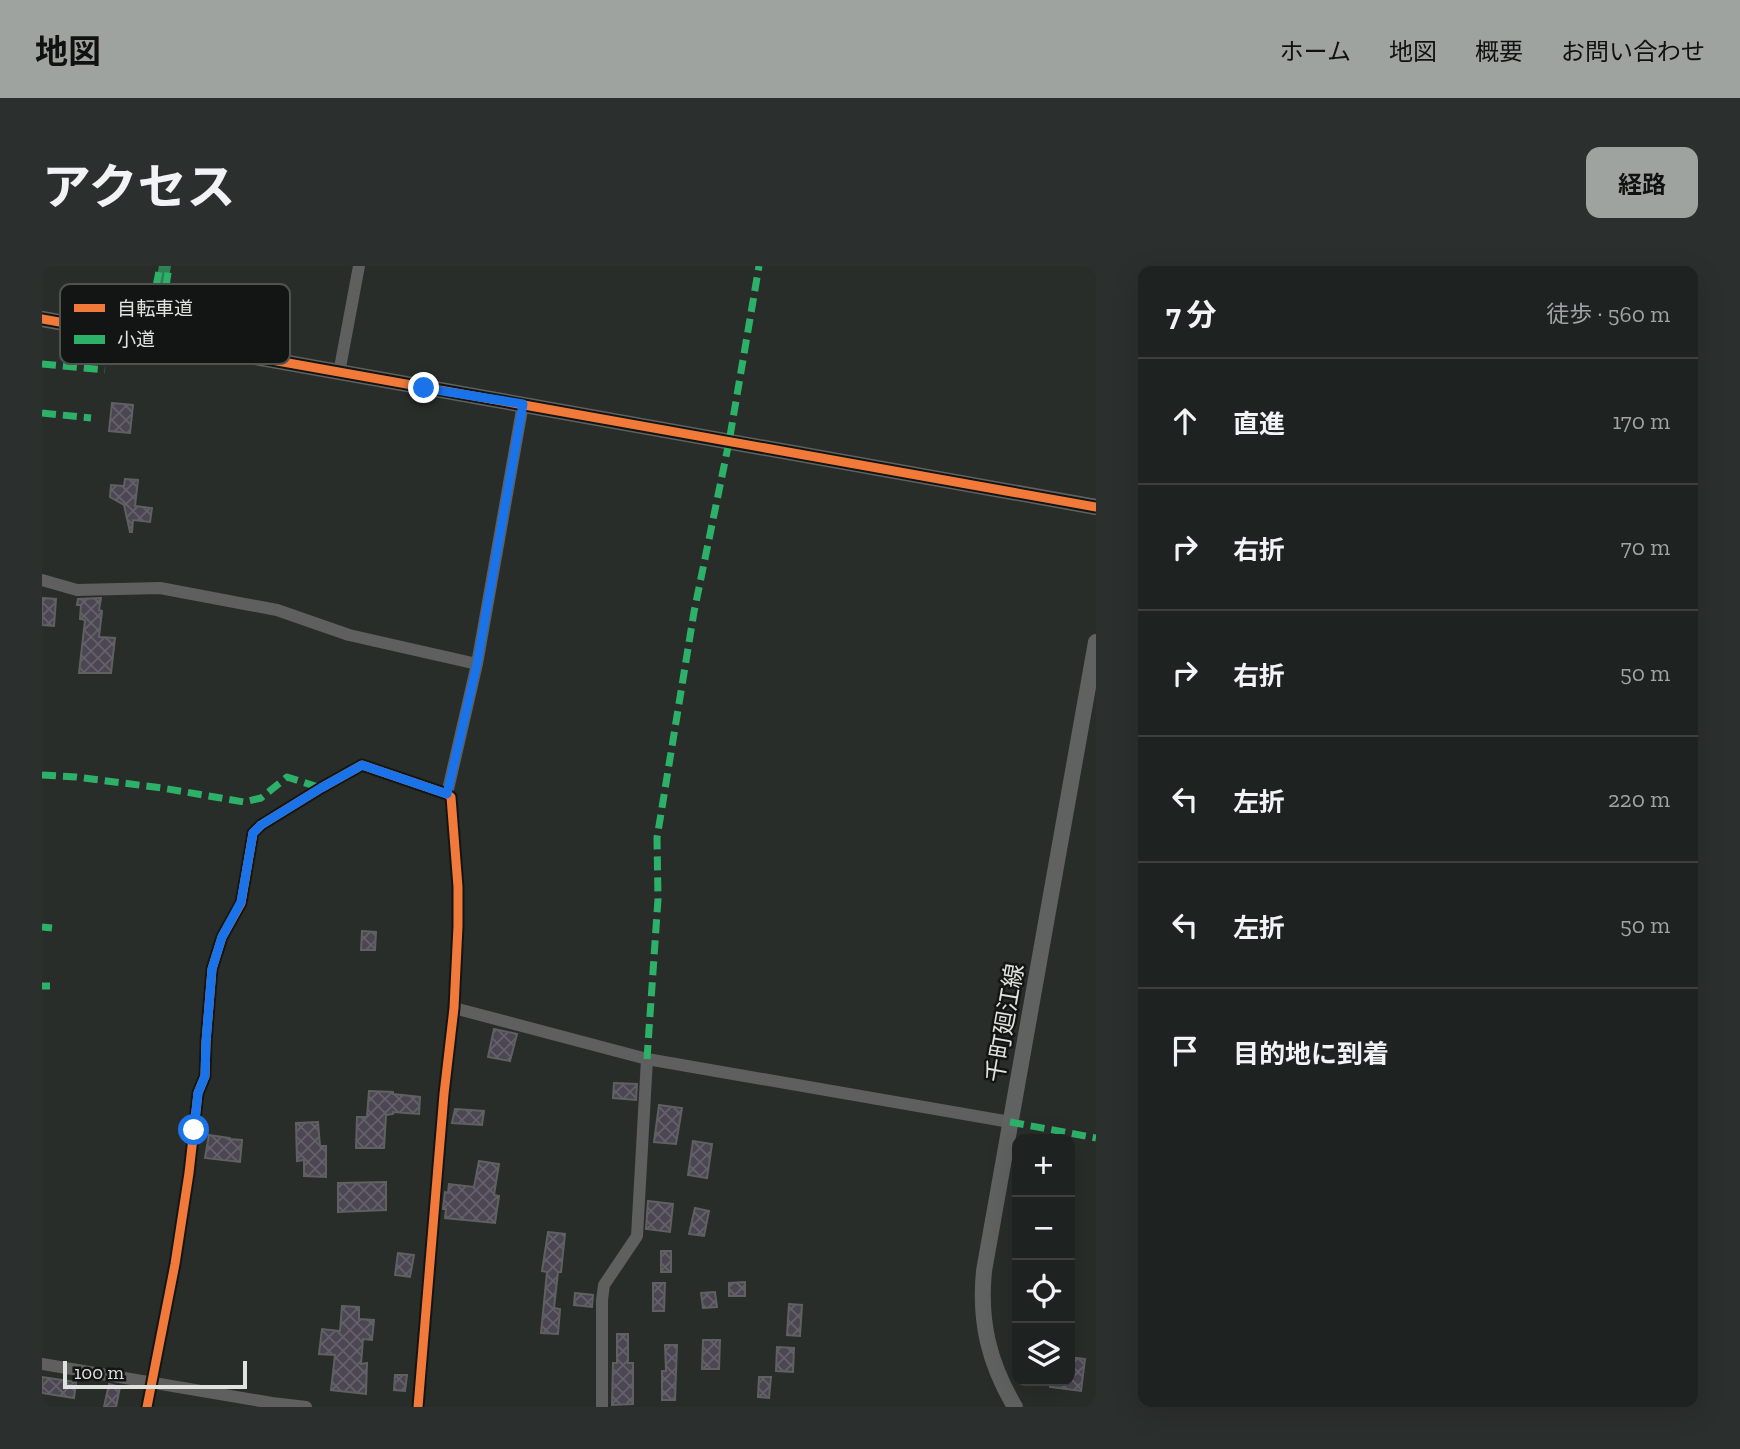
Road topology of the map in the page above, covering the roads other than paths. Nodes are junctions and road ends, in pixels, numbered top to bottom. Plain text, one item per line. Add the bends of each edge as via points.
1 (359, 266) edge
2 (42, 319) edge
3 (60, 322) edge
4 (290, 364) edge
5 (339, 373) junction
6 (523, 404) junction
7 (1096, 507) edge
8 (42, 580) edge
9 (1096, 642) edge
10 (477, 664) junction
11 (447, 794) junction
12 (454, 1008) junction
13 (647, 1059) junction
14 (1010, 1122) junction
15 (42, 1364) edge
16 (152, 1383) junction
17 (147, 1407) edge
18 (306, 1407) edge
19 (418, 1407) edge
20 (602, 1407) edge
21 (1015, 1407) edge

1 - 5 street
2 - 3 street
4 - 5 street
5 - 6 street
6 - 7 street
6 - 10 street
8 - 10 street via 77,590 160,588 277,610 349,635
9 - 14 street, 千町廻江線
10 - 11 street
11 - 12 street via 451,797 458,887
11 - 16 street via 362,765 253,833 241,902 222,937 212,969 205,1076 198,1093 175,1264
12 - 13 street
12 - 19 street
13 - 14 street
13 - 20 street via 637,1236 604,1285 602,1300
14 - 21 street, 千町廻江線 via 984,1271 982,1310 997,1374
15 - 16 street
16 - 17 street
16 - 18 street

